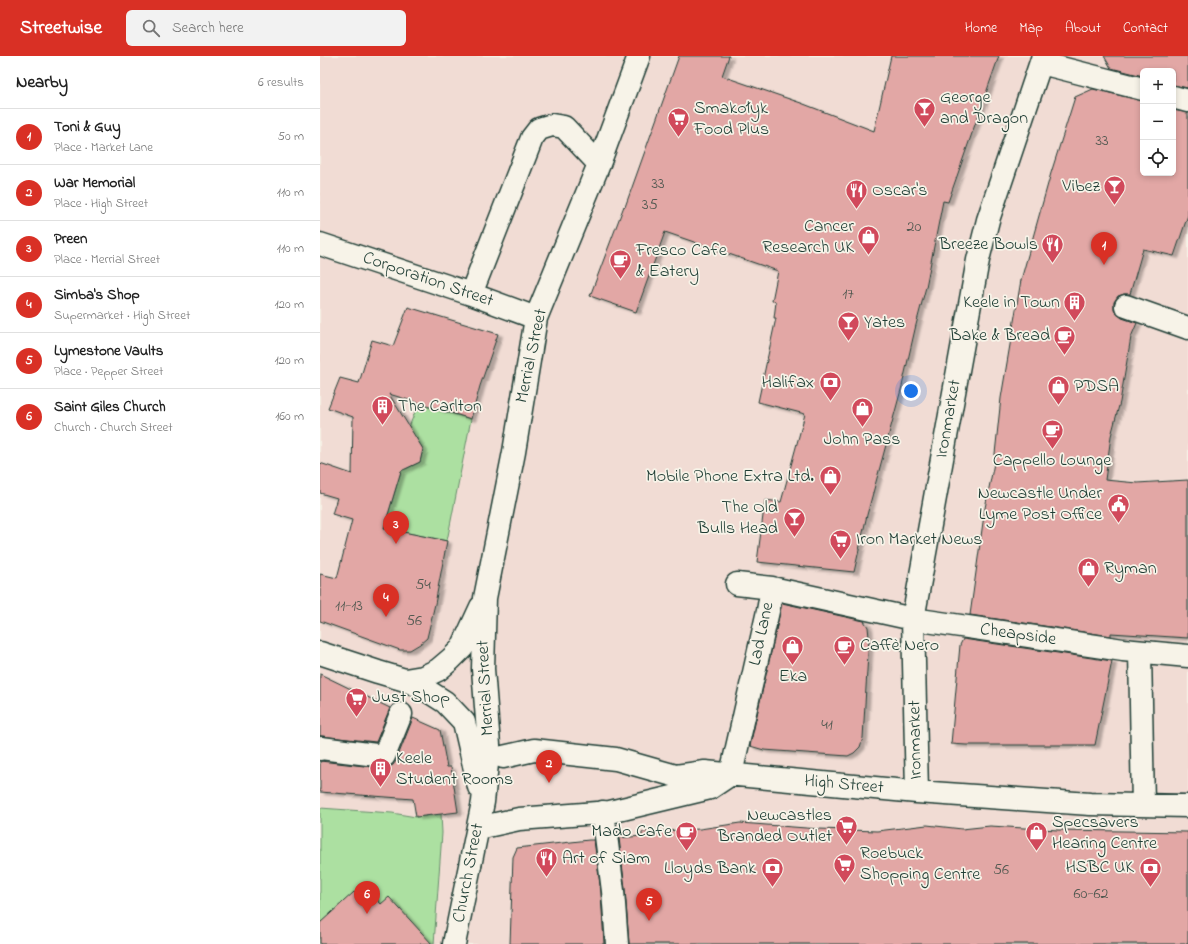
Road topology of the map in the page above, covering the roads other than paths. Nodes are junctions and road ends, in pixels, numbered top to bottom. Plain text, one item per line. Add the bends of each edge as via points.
1 (639, 56) edge
2 (1042, 59) edge
3 (1140, 88) edge
4 (1176, 98) edge
5 (1188, 101) edge
6 (599, 164) junction
7 (320, 244) edge
8 (471, 294) junction
9 (1126, 306) dead end
10 (536, 318) junction
11 (1188, 328) edge
12 (737, 584) dead end
13 (772, 588) junction
14 (485, 598) junction
15 (913, 619) junction
16 (1132, 651) junction
17 (320, 653) edge
18 (1188, 656) edge
19 (405, 680) junction
20 (401, 714) dead end
21 (320, 749) edge
22 (503, 757) dead end
23 (731, 774) junction
24 (918, 792) junction
25 (483, 802) junction
26 (1143, 805) junction
27 (1188, 806) edge
28 (603, 812) junction
29 (478, 828) junction
30 (454, 944) edge
31 (617, 944) edge

1 - 6 street, Merrial Street
2 - 3 street
2 - 15 street, Ironmarket via 988,220 978,260
4 - 5 street
6 - 8 street via 564,127 552,125 539,129 532,138
6 - 10 street, Merrial Street
7 - 8 street, Corporation Street
8 - 10 street, Corporation Street
9 - 11 street
10 - 14 street, Merrial Street via 514,452
12 - 13 street
13 - 15 street, Lad Lane
13 - 23 street, Lad Lane
14 - 19 street, Merrial Street via 462,648 438,670 423,677
14 - 25 street, Merrial Street via 483,669 489,745
15 - 16 street, Cheapside
15 - 24 street, Ironmarket
16 - 18 street
16 - 26 street
17 - 19 street
19 - 25 street via 445,702 464,722
20 - 21 street via 384,756
22 - 23 street, High Street via 534,750 616,759 676,776 705,772
23 - 24 street, High Street
23 - 28 street via 710,788
24 - 26 street, High Street via 1090,804
25 - 29 street, Church Street
26 - 27 street, High Street
28 - 29 street via 519,819
28 - 31 street
29 - 30 street, Church Street

